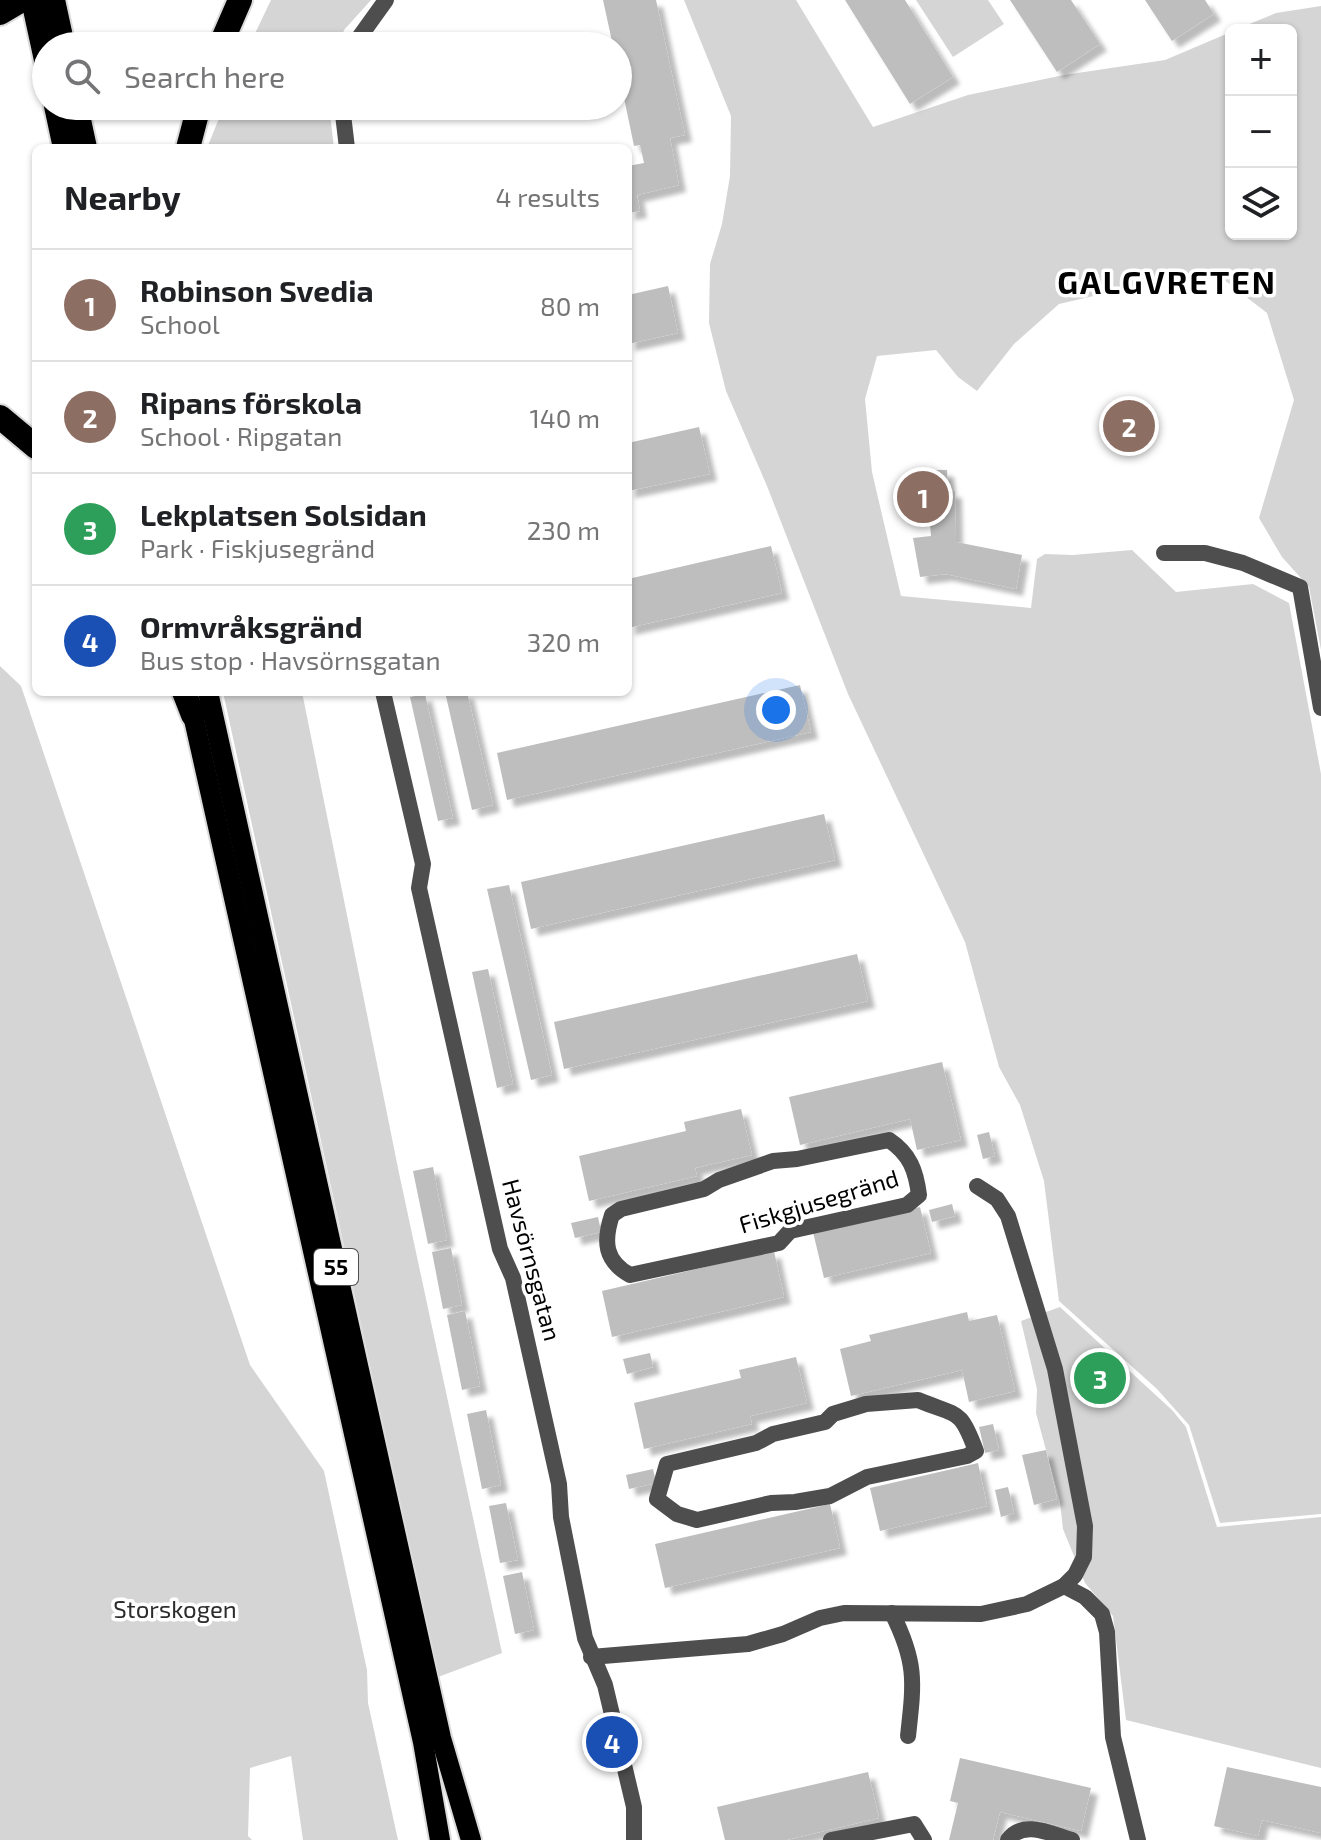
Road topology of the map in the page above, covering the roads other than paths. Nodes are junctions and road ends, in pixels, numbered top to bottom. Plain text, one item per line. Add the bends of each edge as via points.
1 (22, 0) edge
2 (33, 0) edge
3 (53, 0) edge
4 (240, 0) edge
5 (386, 0) edge
6 (0, 13) edge
7 (40, 32) edge
8 (60, 32) edge
9 (226, 32) edge
10 (363, 32) edge
11 (59, 120) edge
12 (79, 120) edge
13 (195, 120) edge
14 (344, 120) edge
15 (64, 144) edge
16 (84, 144) edge
17 (189, 144) edge
18 (347, 144) edge
19 (0, 417) edge
20 (32, 444) edge
21 (1164, 553) dead end
22 (209, 696) edge
23 (384, 696) edge
24 (188, 700) edge
25 (1321, 708) edge
26 (977, 1186) dead end
27 (606, 1244) joint
28 (657, 1499) joint
29 (1064, 1586) junction
30 (892, 1613) junction
31 (591, 1657) junction
32 (908, 1736) dead end
33 (440, 1840) edge
34 (471, 1840) edge
35 (634, 1840) edge
36 (831, 1840) edge
37 (924, 1840) edge
38 (1008, 1840) edge
39 (1072, 1840) edge
40 (1138, 1840) edge

1 - 6 highway
2 - 7 highway
3 - 8 highway
4 - 9 highway
5 - 10 street
11 - 15 highway
12 - 16 highway
13 - 17 highway
14 - 18 street
19 - 20 highway
21 - 25 street via 1205,553 1300,587
22 - 34 main road, 55 via 441,1738
23 - 31 street, Havsörnsgatan via 423,864 419,888 500,1249 513,1278 530,1352
24 - 33 main road, 55 via 420,1727
26 - 29 street via 997,1199 1008,1216 1055,1369 1085,1526 1084,1557
27 - 27 street, Fiskgjusegränd via 612,1215 621,1209 704,1189 773,1161 889,1140 903,1149 916,1173 919,1195 907,1205 790,1231 779,1243 630,1275 616,1268
28 - 28 street via 667,1464 756,1443 866,1404 918,1400 959,1415 976,1451 867,1477 830,1496 697,1520
29 - 30 street via 1027,1604 981,1614
29 - 40 street via 1102,1614 1110,1717
30 - 31 street via 820,1618 748,1644
30 - 32 street via 912,1657
31 - 35 street, Havsörnsgatan via 605,1685 634,1807
36 - 37 street via 914,1824
38 - 39 street via 1025,1828

